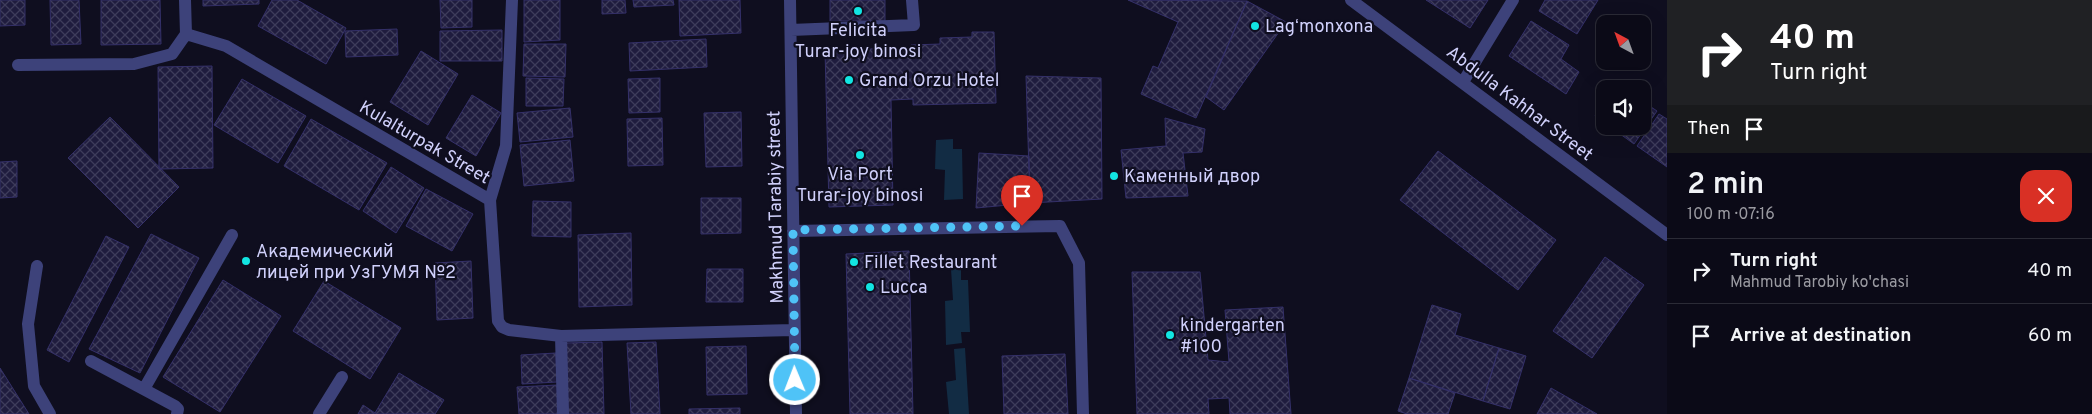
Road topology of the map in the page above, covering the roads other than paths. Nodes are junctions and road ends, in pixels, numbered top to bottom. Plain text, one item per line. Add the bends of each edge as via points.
1 (185, 0) edge
2 (512, 0) edge
3 (790, 0) edge
4 (912, 0) edge
5 (1351, 0) edge
6 (1513, 0) edge
7 (791, 30) junction
8 (186, 34) junction
9 (18, 65) dead end
10 (1463, 82) junction
11 (490, 200) junction
12 (793, 230) junction
13 (232, 235) dead end
14 (1667, 235) edge
15 (36, 266) dead end
16 (794, 330) junction
17 (560, 336) junction
18 (91, 361) dead end
19 (342, 376) dead end
20 (144, 389) junction
21 (50, 414) edge
22 (177, 414) edge
23 (319, 414) edge
24 (563, 414) edge
25 (796, 414) edge
26 (1083, 414) edge

1 - 8 street
2 - 11 street via 506,146
3 - 7 street, Makhmud Tarabiy street
4 - 7 street via 914,25
5 - 10 street, Abdulla Kahhar Street
6 - 10 street
7 - 12 street, Makhmud Tarabiy street
8 - 9 street via 172,54 134,64
8 - 11 street, Kulalturpak Street via 226,46
10 - 14 street, Abdulla Kahhar Street
11 - 17 street, Kulalturpak Street via 498,321 509,330
12 - 16 street, Makhmud Tarabiy street
12 - 26 street via 1060,226 1079,263
13 - 20 street
15 - 21 street via 28,324 32,368 34,386
16 - 17 street, Kulalturpak Street
16 - 25 street, Makhmud Tarabiy street
17 - 24 street
18 - 20 street
19 - 23 street
20 - 22 street via 175,406

